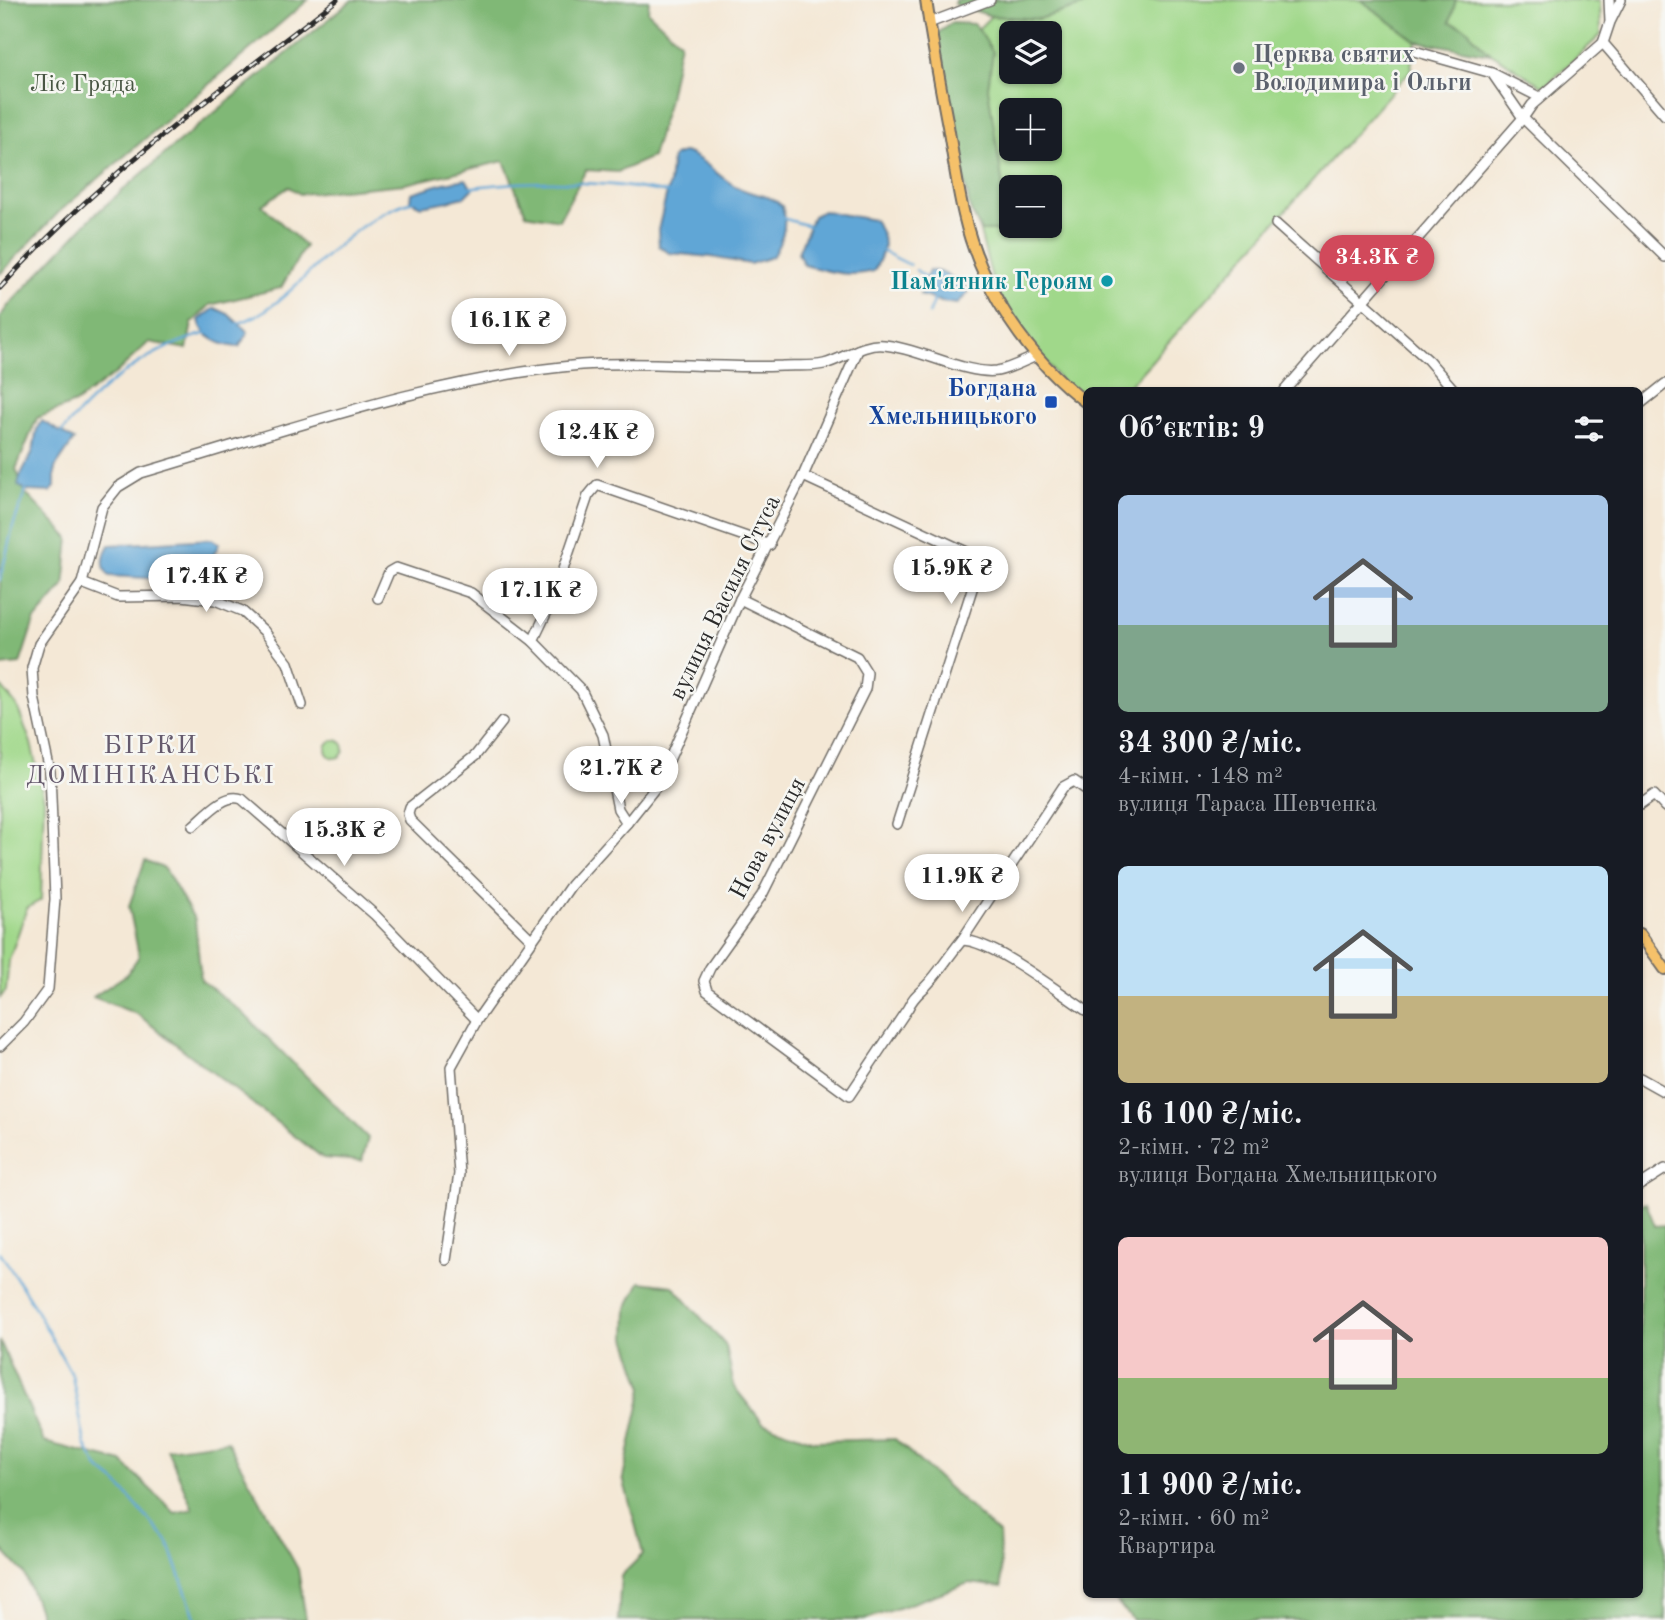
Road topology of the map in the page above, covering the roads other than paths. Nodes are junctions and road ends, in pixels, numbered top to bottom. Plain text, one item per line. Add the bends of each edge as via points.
1 (926, 0) edge
2 (990, 0) edge
3 (1609, 0) edge
4 (1621, 0) edge
5 (1610, 22) junction
6 (929, 23) junction
7 (1603, 43) junction
8 (1414, 51) dead end
9 (1492, 73) junction
10 (1539, 97) junction
11 (1665, 115) edge
12 (1523, 118) junction
13 (1276, 224) dead end
14 (1665, 257) edge
15 (1362, 301) junction
16 (858, 350) junction
17 (1036, 356) junction
18 (1665, 384) edge
19 (1288, 387) edge
20 (1451, 387) edge
21 (1083, 400) edge
22 (1643, 402) edge
23 (803, 476) junction
24 (770, 545) junction
25 (82, 583) junction
26 (378, 598) dead end
27 (740, 599) junction
28 (533, 641) junction
29 (302, 705) dead end
30 (502, 722) dead end
31 (1083, 787) edge
32 (1643, 803) edge
33 (1665, 807) edge
34 (627, 823) junction
35 (897, 824) dead end
36 (193, 826) dead end
37 (1643, 938) edge
38 (532, 940) junction
39 (962, 940) junction
40 (1665, 969) edge
41 (1083, 1008) edge
42 (477, 1020) junction
43 (0, 1046) edge
44 (1643, 1080) edge
45 (1665, 1092) edge
46 (1665, 1169) edge
47 (1643, 1183) edge
48 (446, 1261) dead end

1 - 6 main road
2 - 6 street
3 - 5 street
4 - 5 street
5 - 7 street
6 - 17 main road via 964,216 992,289
7 - 10 street
7 - 11 street
8 - 9 street
9 - 10 street
9 - 12 street
10 - 12 street
12 - 14 street
12 - 15 street
13 - 15 street
15 - 19 street
15 - 20 street
16 - 17 street via 881,345 917,351 965,368 997,371
16 - 23 street, вулиця Василя Стуса
16 - 25 street via 824,364 754,367 638,362 474,379 154,469 118,486 102,507
17 - 21 main road
18 - 22 street
23 - 24 street, вулиця Василя Стуса
23 - 35 street via 971,554 980,564
24 - 27 street, вулиця Василя Стуса
24 - 28 street via 597,485 588,496 553,599
25 - 29 street via 118,597 182,596 215,600 242,611 288,663
25 - 43 street via 39,644 32,668 50,772 55,899 48,989
26 - 28 street via 389,572 396,568 471,593
27 - 34 street, вулиця Василя Стуса via 659,783
27 - 39 street, Нова вулиця via 857,657 867,673 865,689 762,895 710,968 704,981 707,991 849,1096 912,998 927,986
28 - 34 street via 581,690 603,735 618,809
30 - 38 street via 475,756 410,807 408,814
31 - 39 street via 1074,781 1063,787
32 - 33 street via 1654,795
34 - 38 street, вулиця Василя Стуса via 571,885
36 - 42 street via 228,798 242,799 375,915
37 - 40 main road
38 - 42 street, вулиця Василя Стуса
39 - 41 street via 1001,954
42 - 48 street, вулиця Василя Стуса via 451,1067 459,1174
44 - 45 street
46 - 47 street

